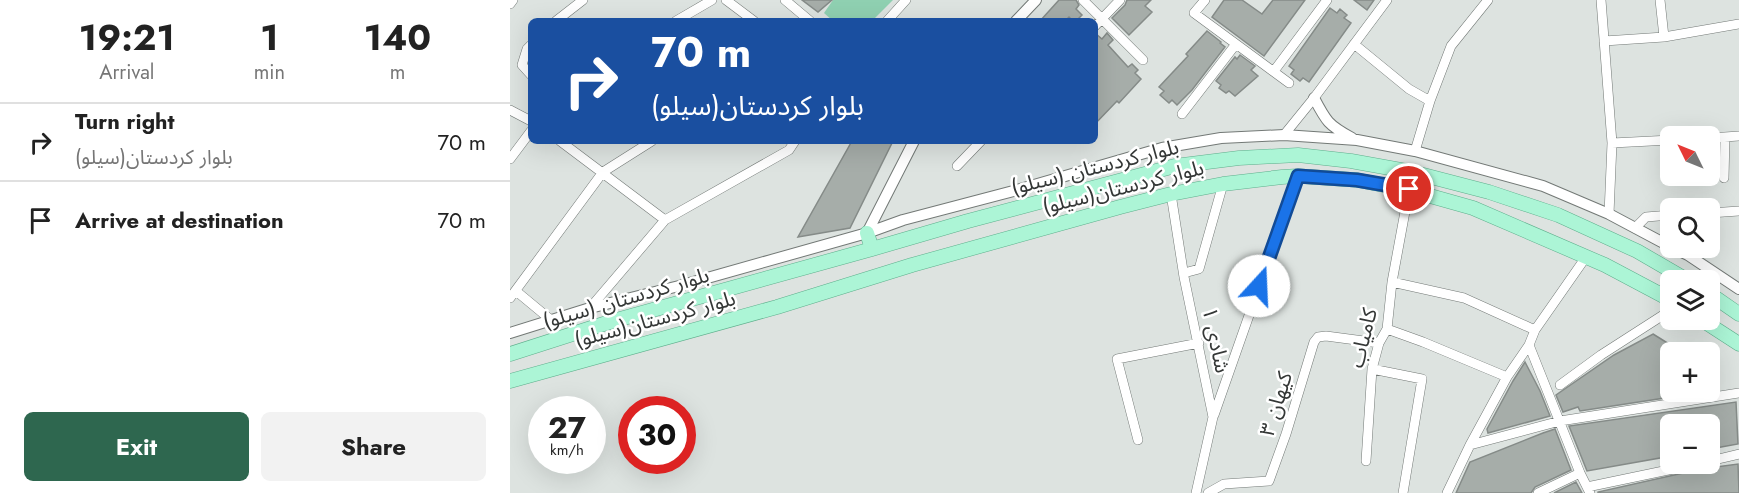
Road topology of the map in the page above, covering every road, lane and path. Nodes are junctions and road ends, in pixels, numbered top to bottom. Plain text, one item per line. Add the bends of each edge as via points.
1 (513, 0) edge
2 (583, 0) edge
3 (712, 0) edge
4 (726, 0) edge
5 (785, 0) edge
6 (906, 0) edge
7 (1036, 0) edge
8 (1083, 0) edge
9 (1120, 0) edge
10 (1205, 0) edge
11 (1327, 0) edge
12 (1387, 0) edge
13 (1488, 0) edge
14 (1601, 0) edge
15 (1660, 0) edge
16 (510, 4) edge
17 (560, 18) edge
18 (681, 18) edge
19 (750, 18) edge
20 (806, 18) edge
21 (890, 18) edge
22 (1019, 18) edge
23 (1095, 18) edge
24 (1098, 22) edge
25 (1739, 24) edge
26 (1664, 37) junction
27 (1604, 41) junction
28 (1236, 44) junction
29 (1354, 44) junction
30 (528, 48) edge
31 (1143, 60) dead end
32 (1274, 71) junction
33 (528, 72) edge
34 (1289, 82) dead end
35 (1314, 98) junction
36 (1430, 101) junction
37 (510, 110) edge
38 (1182, 114) dead end
39 (528, 119) edge
40 (528, 135) edge
41 (1284, 135) junction
42 (1739, 136) edge
43 (1720, 137) edge
44 (1725, 137) junction
45 (1357, 140) junction
46 (1660, 141) edge
47 (1612, 143) junction
48 (564, 144) edge
49 (647, 144) edge
50 (793, 144) edge
51 (912, 144) edge
52 (978, 144) edge
53 (1415, 151) junction
54 (510, 159) edge
55 (957, 166) dead end
56 (603, 172) junction
57 (1298, 176) junction
58 (1724, 178) dead end
59 (1222, 184) junction
60 (1409, 189) junction
61 (1171, 194) junction
62 (1739, 211) edge
63 (1720, 212) edge
64 (1609, 214) junction
65 (1660, 216) edge
66 (665, 220) junction
67 (968, 220) junction
68 (1635, 228) junction
69 (867, 232) junction
70 (1660, 241) edge
71 (981, 245) junction
72 (873, 249) junction
73 (1586, 257) junction
74 (1692, 258) edge
75 (1670, 270) edge
76 (1184, 273) junction
77 (1392, 282) junction
78 (1739, 289) edge
79 (513, 294) edge
80 (1660, 294) edge
81 (1720, 301) edge
82 (591, 308) junction
83 (1739, 314) edge
84 (1660, 317) edge
85 (551, 320) junction
86 (1387, 329) junction
87 (1535, 330) junction
88 (1717, 330) edge
89 (510, 333) edge
90 (1199, 343) junction
91 (1379, 344) junction
92 (1739, 344) edge
93 (1529, 345) junction
94 (510, 354) edge
95 (1372, 369) junction
96 (1507, 377) junction
97 (510, 381) edge
98 (1560, 385) dead end
99 (1739, 393) edge
100 (1213, 417) junction
101 (1560, 421) junction
102 (1138, 440) dead end
103 (1470, 445) junction
104 (1739, 454) edge
105 (1720, 458) edge
106 (1366, 460) dead end
107 (1580, 473) junction
108 (1660, 473) edge
109 (1588, 490) edge
110 (1196, 493) edge
111 (1208, 493) edge
112 (1403, 493) edge
113 (1447, 493) edge
114 (1538, 493) edge

1 - 16 street
2 - 17 street
3 - 18 street
4 - 19 street
5 - 20 street
6 - 21 street
7 - 22 street
8 - 23 street
9 - 24 street
10 - 28 street via 1194,14
11 - 32 street
12 - 29 street
13 - 36 street via 1451,46
14 - 27 street
15 - 26 street
24 - 31 street
25 - 26 street
26 - 27 street
27 - 47 street
28 - 32 street
28 - 38 street
29 - 35 street
29 - 36 street
30 - 33 street via 522,65
32 - 34 street
35 - 41 street
35 - 45 street via 1326,120
36 - 53 street
37 - 39 street
40 - 54 street
41 - 45 street
41 - 69 street via 1221,138 1162,148
42 - 44 street
43 - 44 street
44 - 58 street
45 - 53 street
46 - 47 street
47 - 64 street
48 - 56 street
49 - 56 street
50 - 66 street via 789,150
51 - 69 street
52 - 55 street
53 - 64 street via 1543,186
56 - 66 street
56 - 79 street
57 - 59 main road, بلوار کردستان(سیلو)
57 - 60 main road, بلوار کردستان(سیلو)
57 - 100 street
59 - 61 main road, بلوار کردستان(سیلو)
59 - 76 street via 1199,270
60 - 73 main road, بلوار کردستان(سیلو) via 1473,208
60 - 77 street, کامیاب
61 - 71 main road, بلوار کردستان(سیلو)
61 - 76 street, شادی ۱
62 - 63 street
64 - 68 street
65 - 68 street via 1646,217
66 - 82 street
67 - 71 main road
67 - 72 main road, بلوار کردستان (سیلو)
67 - 75 main road, بلوار کردستان (سیلو) via 1175,166 1298,155 1351,160 1489,192 1558,215 1628,246
68 - 70 street
69 - 72 main road
69 - 82 street
71 - 97 main road, بلوار کردستان(سیلو)
72 - 94 main road, بلوار کردستان (سیلو) via 613,321
73 - 80 main road, بلوار کردستان(سیلو)
73 - 87 street
74 - 78 street
76 - 90 street, شادی ۱
77 - 86 street, کامیاب
77 - 87 street via 1464,298
79 - 85 street
81 - 83 main road
82 - 85 street
84 - 98 street
85 - 89 street
86 - 91 street, کامیاب
86 - 96 street
87 - 93 street
88 - 92 main road
90 - 100 street, شادی ۱
90 - 102 street via 1117,359
91 - 95 street, کامیاب
91 - 111 street, کیهان ۳ via 1318,337 1269,481 1224,484
93 - 96 street
93 - 101 street
95 - 106 street, کامیاب
95 - 112 street via 1422,379
96 - 103 street
99 - 101 street
100 - 110 street, شادی ۱
101 - 103 street
101 - 107 street
103 - 113 street
104 - 105 street
107 - 109 street
107 - 114 street
108 - 109 street

